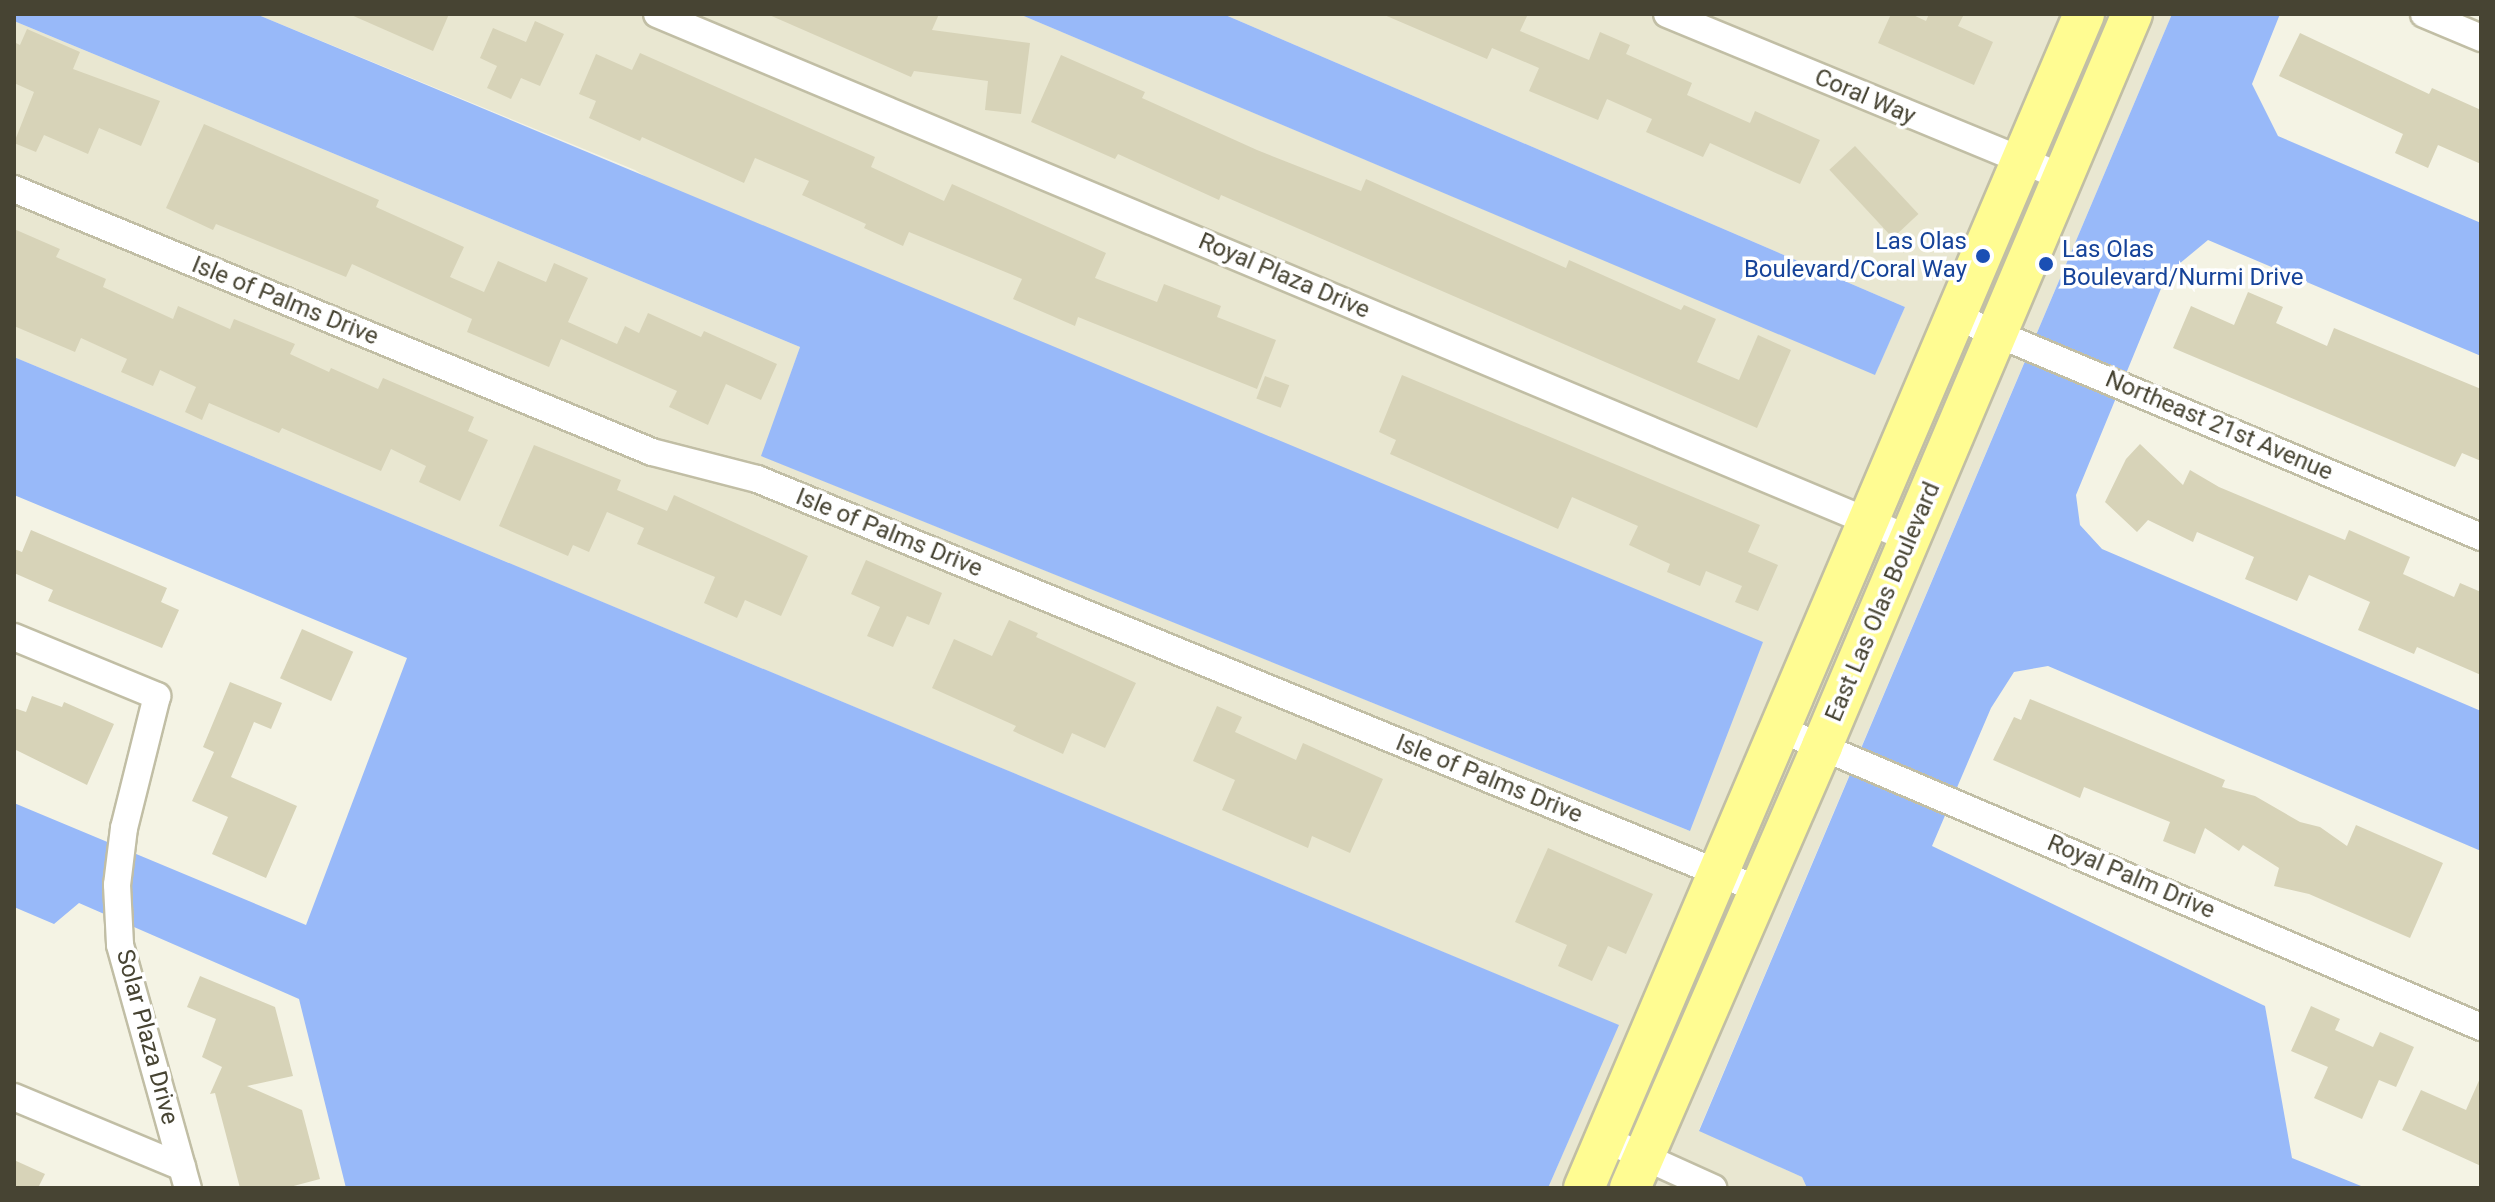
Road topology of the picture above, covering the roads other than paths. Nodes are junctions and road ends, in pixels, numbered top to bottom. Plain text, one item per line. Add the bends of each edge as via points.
1 (657, 14) edge
2 (1667, 14) edge
3 (2084, 14) edge
4 (2132, 14) edge
5 (2424, 14) edge
6 (2481, 38) edge
7 (2023, 162) junction
8 (2064, 178) junction
9 (14, 189) edge
10 (1957, 317) junction
11 (2010, 338) junction
12 (1870, 521) junction
13 (2481, 537) edge
14 (1910, 539) junction
15 (14, 637) edge
16 (1780, 729) junction
17 (1834, 752) junction
18 (1719, 873) junction
19 (1760, 890) junction
20 (2481, 1027) edge
21 (14, 1097) edge
22 (1605, 1139) junction
23 (1637, 1172) edge
24 (185, 1178) edge
25 (1584, 1188) edge
26 (1713, 1188) edge

1 - 12 street, Royal Plaza Drive
2 - 7 street, Coral Way
3 - 7 main road, East Las Olas Boulevard
4 - 8 main road, East Las Olas Boulevard
5 - 6 street
7 - 8 street, Coral Way
7 - 10 main road, East Las Olas Boulevard
8 - 11 main road, East Las Olas Boulevard
9 - 18 street, Isle of Palms Drive via 652,452 757,479
10 - 11 street, Northeast 21st Avenue
10 - 12 main road, East Las Olas Boulevard
11 - 13 street, Northeast 21st Avenue
11 - 14 main road, East Las Olas Boulevard
12 - 14 street, Royal Plaza Drive
12 - 16 main road, East Las Olas Boulevard
14 - 17 main road, East Las Olas Boulevard
15 - 24 street, Solar Plaza Drive via 157,696 124,828 117,885 120,945
16 - 17 street, Royal Palm Drive
16 - 18 main road, East Las Olas Boulevard
17 - 19 main road, East Las Olas Boulevard
17 - 20 street, Royal Palm Drive
18 - 19 street, Isle of Palms Drive
18 - 22 main road, East Las Olas Boulevard
19 - 23 main road, East Las Olas Boulevard
21 - 24 street
22 - 23 street
22 - 25 main road, East Las Olas Boulevard
23 - 26 street

